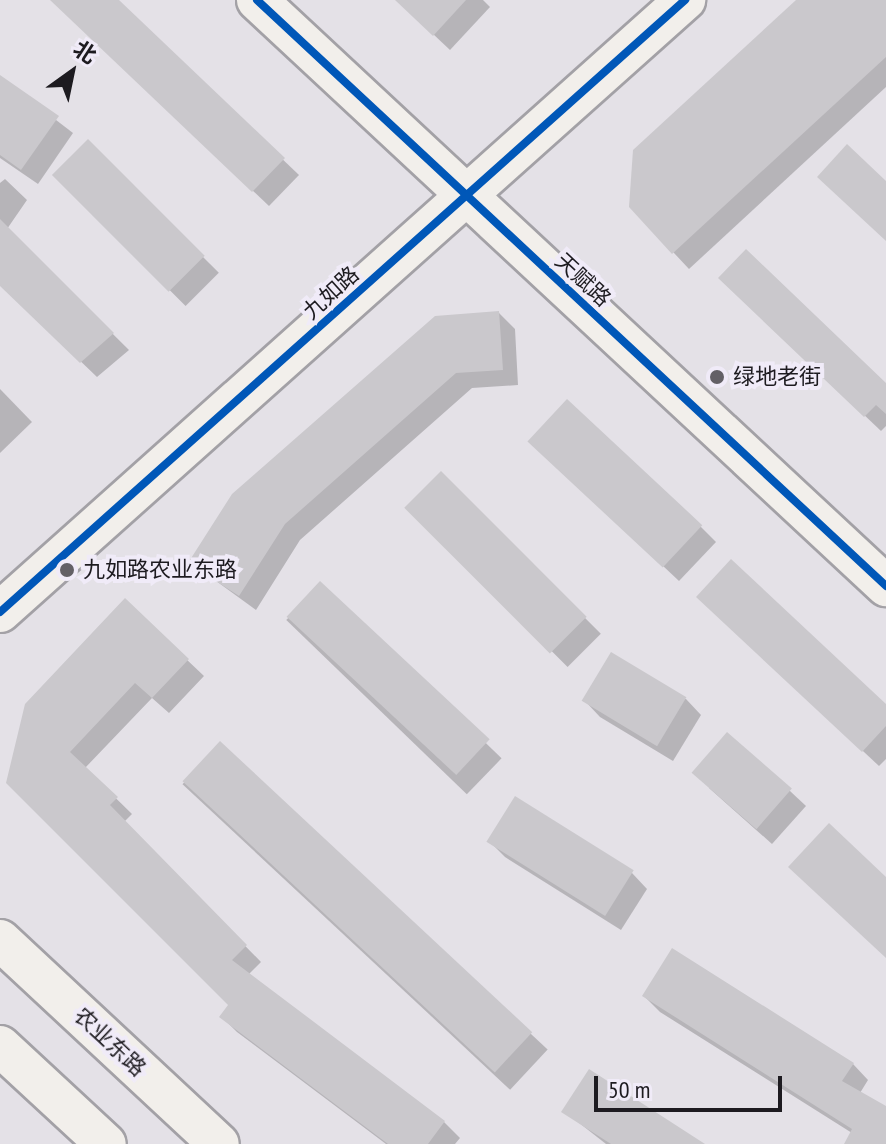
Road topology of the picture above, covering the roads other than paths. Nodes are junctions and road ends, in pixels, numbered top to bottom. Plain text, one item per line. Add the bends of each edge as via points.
1 (257, 0) edge
2 (645, 0) edge
3 (685, 0) edge
4 (457, 186) junction
5 (0, 576) edge
6 (886, 586) edge
7 (0, 612) edge
8 (0, 940) edge
9 (0, 1046) edge
10 (106, 1144) edge
11 (219, 1144) edge

1 - 4 street, 天赋路
2 - 4 street, 九如路
3 - 4 street, 九如路
4 - 5 street, 九如路
4 - 6 street, 天赋路
4 - 7 street, 九如路
8 - 11 street, 农业东路
9 - 10 street

